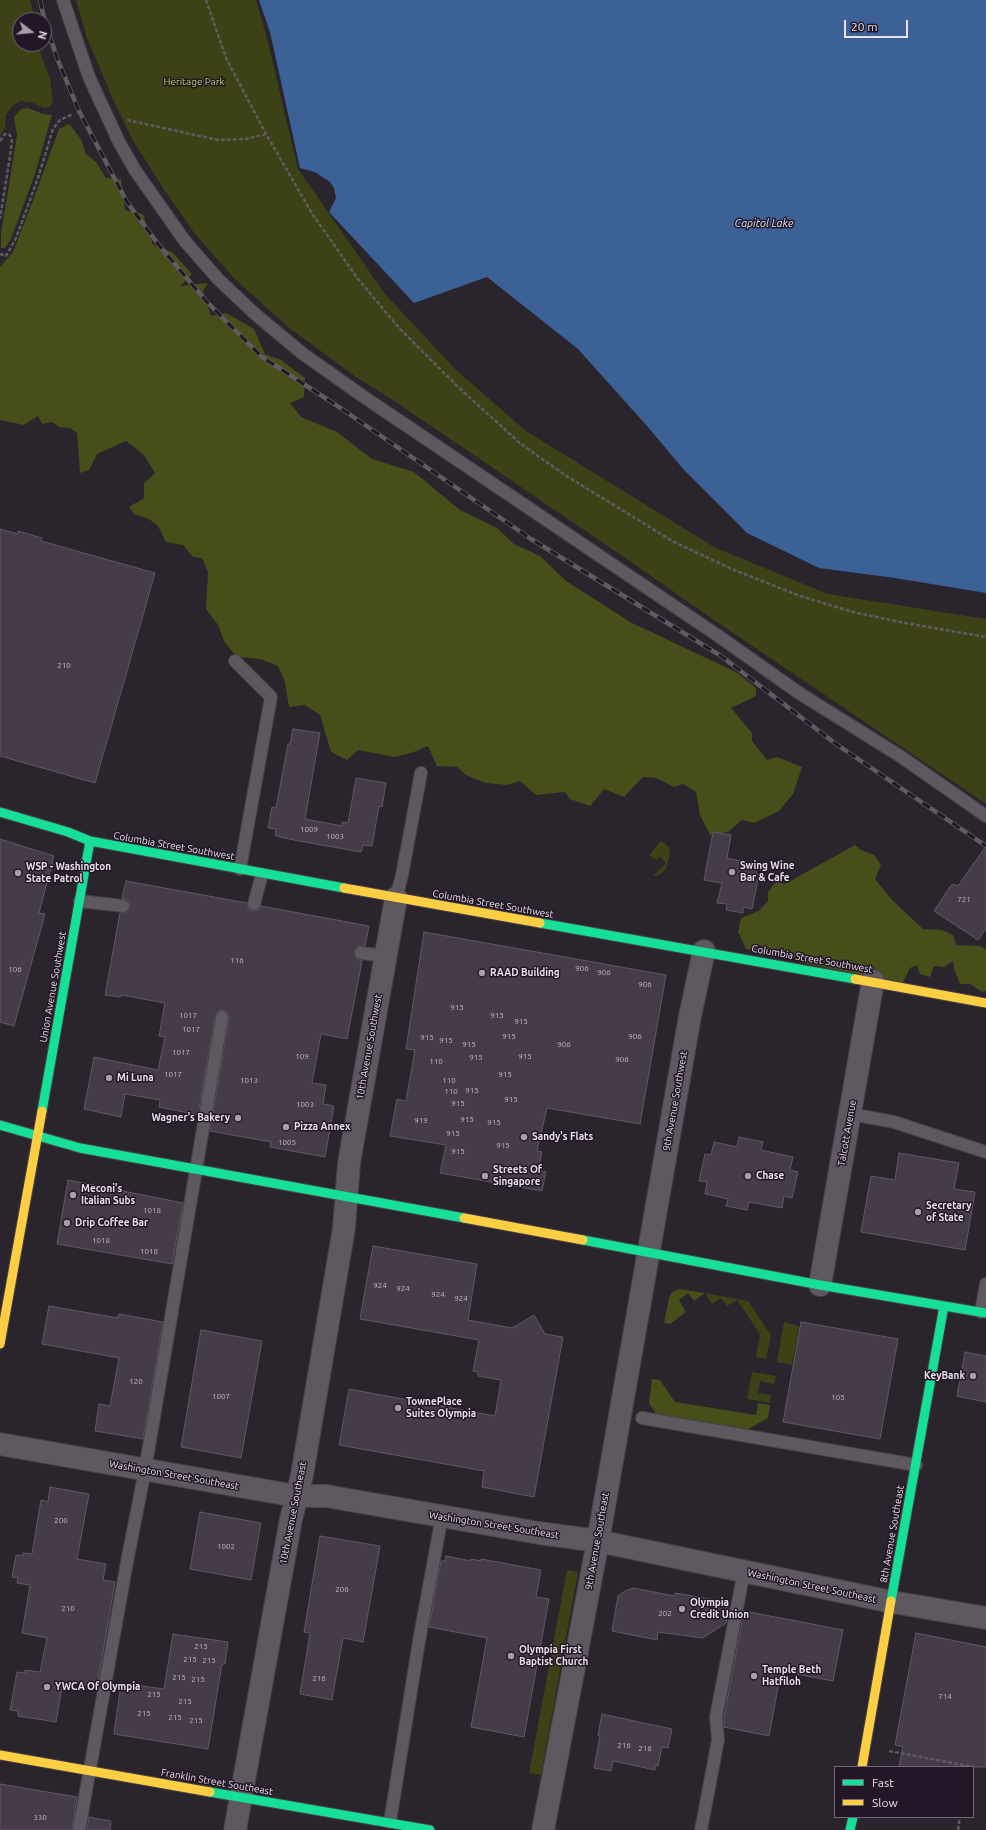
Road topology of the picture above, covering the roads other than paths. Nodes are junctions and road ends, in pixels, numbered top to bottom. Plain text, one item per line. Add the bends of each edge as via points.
1 (63, 0) edge
2 (235, 661) dead end
3 (421, 773) dead end
4 (0, 812) edge
5 (986, 816) edge
6 (90, 842) junction
7 (240, 870) junction
8 (262, 874) junction
9 (396, 898) junction
10 (80, 901) junction
11 (254, 904) dead end
12 (123, 906) dead end
13 (704, 951) junction
14 (361, 953) dead end
15 (385, 956) junction
16 (873, 981) junction
17 (986, 1003) edge
18 (222, 1017) dead end
19 (850, 1114) junction
20 (0, 1125) edge
21 (37, 1136) junction
22 (986, 1152) edge
23 (195, 1169) junction
24 (347, 1196) junction
25 (649, 1252) junction
26 (820, 1284) junction
27 (986, 1284) edge
28 (944, 1306) junction
29 (983, 1313) edge
30 (0, 1344) edge
31 (642, 1418) dead end
32 (0, 1444) edge
33 (916, 1465) junction
34 (145, 1470) junction
35 (296, 1496) junction
36 (442, 1516) junction
37 (598, 1541) junction
38 (744, 1571) junction
39 (892, 1602) junction
40 (986, 1618) edge
41 (0, 1755) edge
42 (862, 1766) edge
43 (90, 1772) junction
44 (240, 1798) junction
45 (853, 1818) edge
46 (390, 1822) junction
47 (79, 1830) edge
48 (235, 1830) edge
49 (430, 1830) edge
50 (543, 1830) edge
51 (701, 1830) edge
52 (850, 1830) edge

1 - 5 lane via 89,77 119,142 136,170 184,240 218,279 255,314 304,354 367,399
2 - 7 lane via 271,697
3 - 9 lane
4 - 6 street, Columbia Street Southwest via 68,832
6 - 7 street, Columbia Street Southwest
6 - 10 street, Union Avenue Southwest
7 - 8 street, Columbia Street Southwest
8 - 9 street, Columbia Street Southwest
8 - 11 lane
9 - 13 street, Columbia Street Southwest
9 - 15 street, 10th Avenue Southwest
10 - 12 lane
10 - 21 street, Union Avenue Southwest
13 - 16 street, Columbia Street Southwest
13 - 25 street, 9th Avenue Southwest via 679,1076
14 - 15 lane
15 - 24 street, 10th Avenue Southwest via 349,1163
16 - 17 street, Columbia Street Southwest
16 - 19 street, Talcott Avenue
18 - 23 lane
19 - 22 lane via 894,1122
19 - 26 street, Talcott Avenue
20 - 21 street
21 - 23 street via 80,1148
21 - 30 street, Union Avenue Southwest
23 - 24 street
23 - 34 lane
24 - 25 street
24 - 35 street, 10th Avenue Southeast via 344,1228 302,1475
25 - 26 street
25 - 37 street, 9th Avenue Southeast
26 - 28 street
27 - 29 lane
28 - 29 street
28 - 33 street, 8th Avenue Southeast
31 - 33 lane
32 - 34 street, Washington Street Southeast
33 - 39 street, 8th Avenue Southeast
34 - 35 street, Washington Street Southeast
34 - 43 lane via 126,1562
35 - 36 street, Washington Street Southeast via 326,1496
35 - 44 street, 10th Avenue Southeast
36 - 37 street, Washington Street Southeast
36 - 46 lane
37 - 38 street, Washington Street Southeast
37 - 50 street, 9th Avenue Southeast
38 - 39 street, Washington Street Southeast
38 - 51 lane via 716,1718 718,1740
39 - 40 street, Washington Street Southeast
39 - 42 street, 8th Avenue Southeast
41 - 43 street, Franklin Street Southeast
43 - 44 street, Franklin Street Southeast
43 - 47 lane
44 - 46 street, Franklin Street Southeast
44 - 48 street, 10th Avenue Southeast
45 - 52 street
46 - 49 street, Franklin Street Southeast

